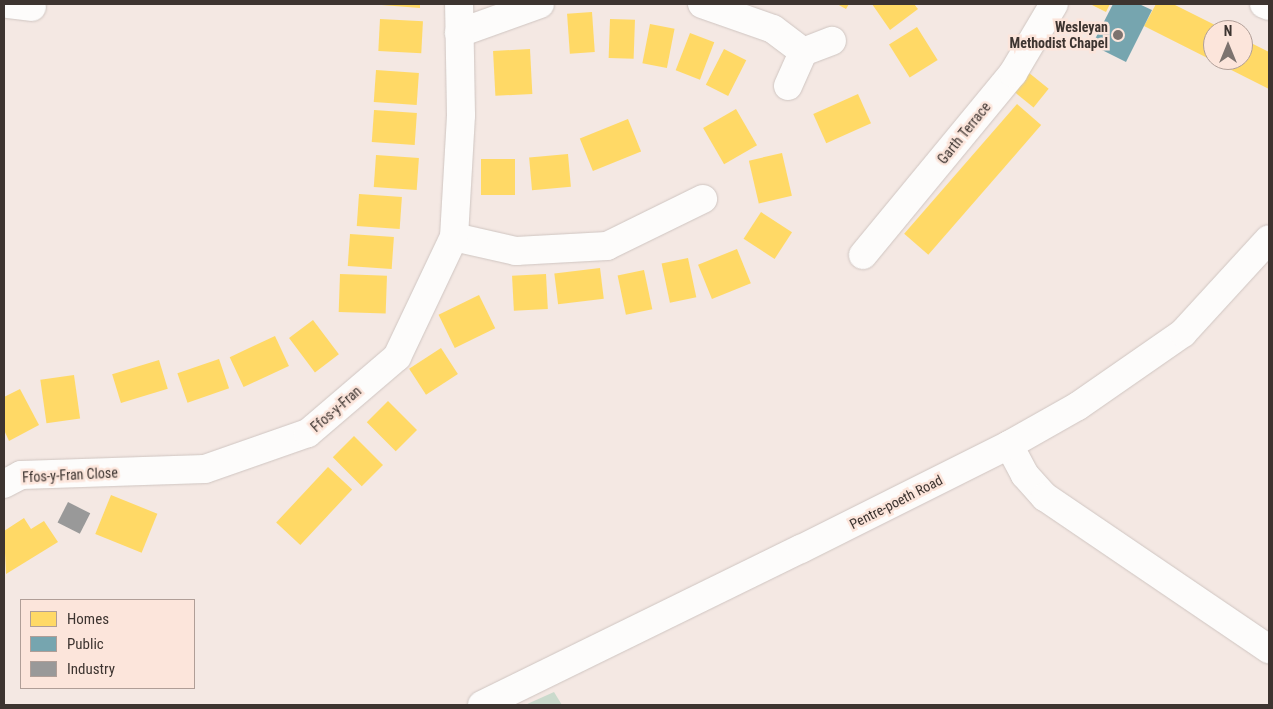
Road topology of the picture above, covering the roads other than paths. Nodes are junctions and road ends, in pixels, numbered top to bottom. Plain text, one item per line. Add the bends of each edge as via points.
1 (459, 4) edge
2 (540, 4) edge
3 (702, 4) edge
4 (1054, 4) edge
5 (1264, 4) edge
6 (1269, 6) edge
7 (460, 33) junction
8 (832, 41) dead end
9 (803, 52) junction
10 (788, 86) dead end
11 (703, 199) dead end
12 (454, 237) junction
13 (1269, 239) edge
14 (863, 255) dead end
15 (1009, 445) junction
16 (138, 473) joint
17 (4, 484) edge
18 (1269, 649) edge
19 (482, 705) edge

1 - 7 street, Ffos-y-Fran
2 - 7 street
3 - 9 street via 773,29
4 - 14 street, Garth Terrace via 1013,74
5 - 6 street
7 - 12 street, Ffos-y-Fran via 461,115
8 - 9 street
9 - 10 street
11 - 12 street via 607,246 516,251
12 - 16 street, Ffos-y-Fran via 397,357 308,433 204,469
13 - 15 street, Pentre-poeth Road via 1183,333 1078,406
15 - 18 street via 1025,474 1045,497
15 - 19 street, Pentre-poeth Road
16 - 17 street, Ffos-y-Fran Close via 21,476

